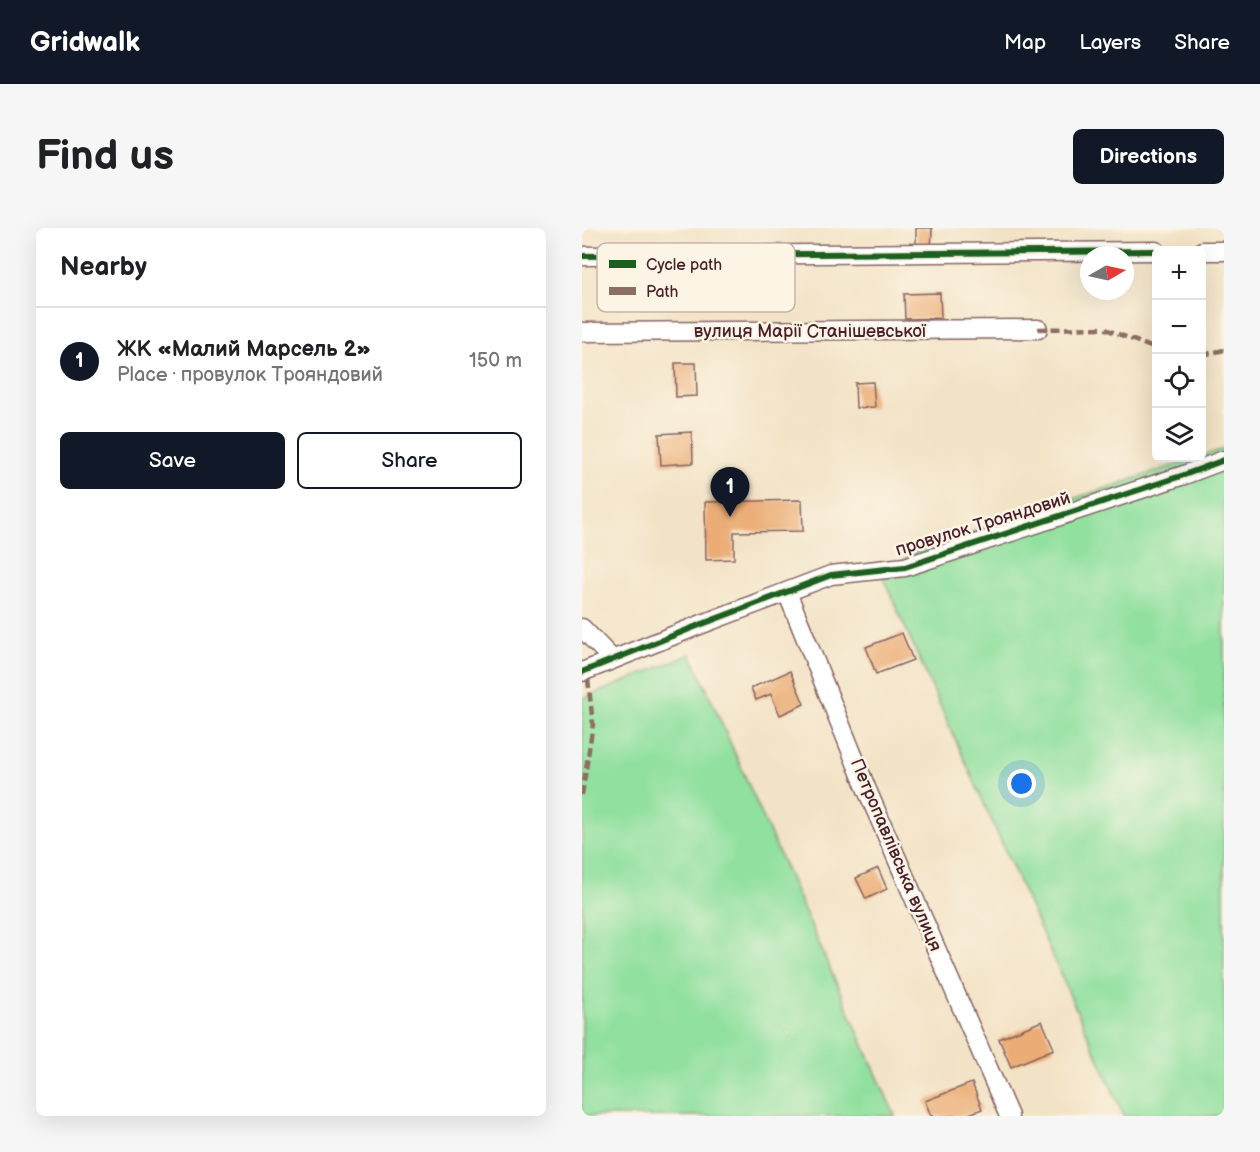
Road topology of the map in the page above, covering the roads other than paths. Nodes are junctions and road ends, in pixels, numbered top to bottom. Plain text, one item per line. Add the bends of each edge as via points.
1 (1152, 251) edge
2 (1206, 251) edge
3 (1224, 251) edge
4 (795, 254) edge
5 (582, 256) edge
6 (597, 256) edge
7 (1038, 329) dead end
8 (582, 332) edge
9 (1224, 460) edge
10 (787, 592) junction
11 (582, 628) edge
12 (612, 659) junction
13 (582, 672) edge
14 (1009, 1116) edge

1 - 4 street
2 - 3 street
5 - 6 street
7 - 8 street, вулиця Марії Станішевської
9 - 10 street, провулок Трояндовий via 905,567 831,575
10 - 12 street, провулок Трояндовий
10 - 14 street, Петропавлівська вулиця via 867,790
11 - 12 street
12 - 13 street, провулок Трояндовий

